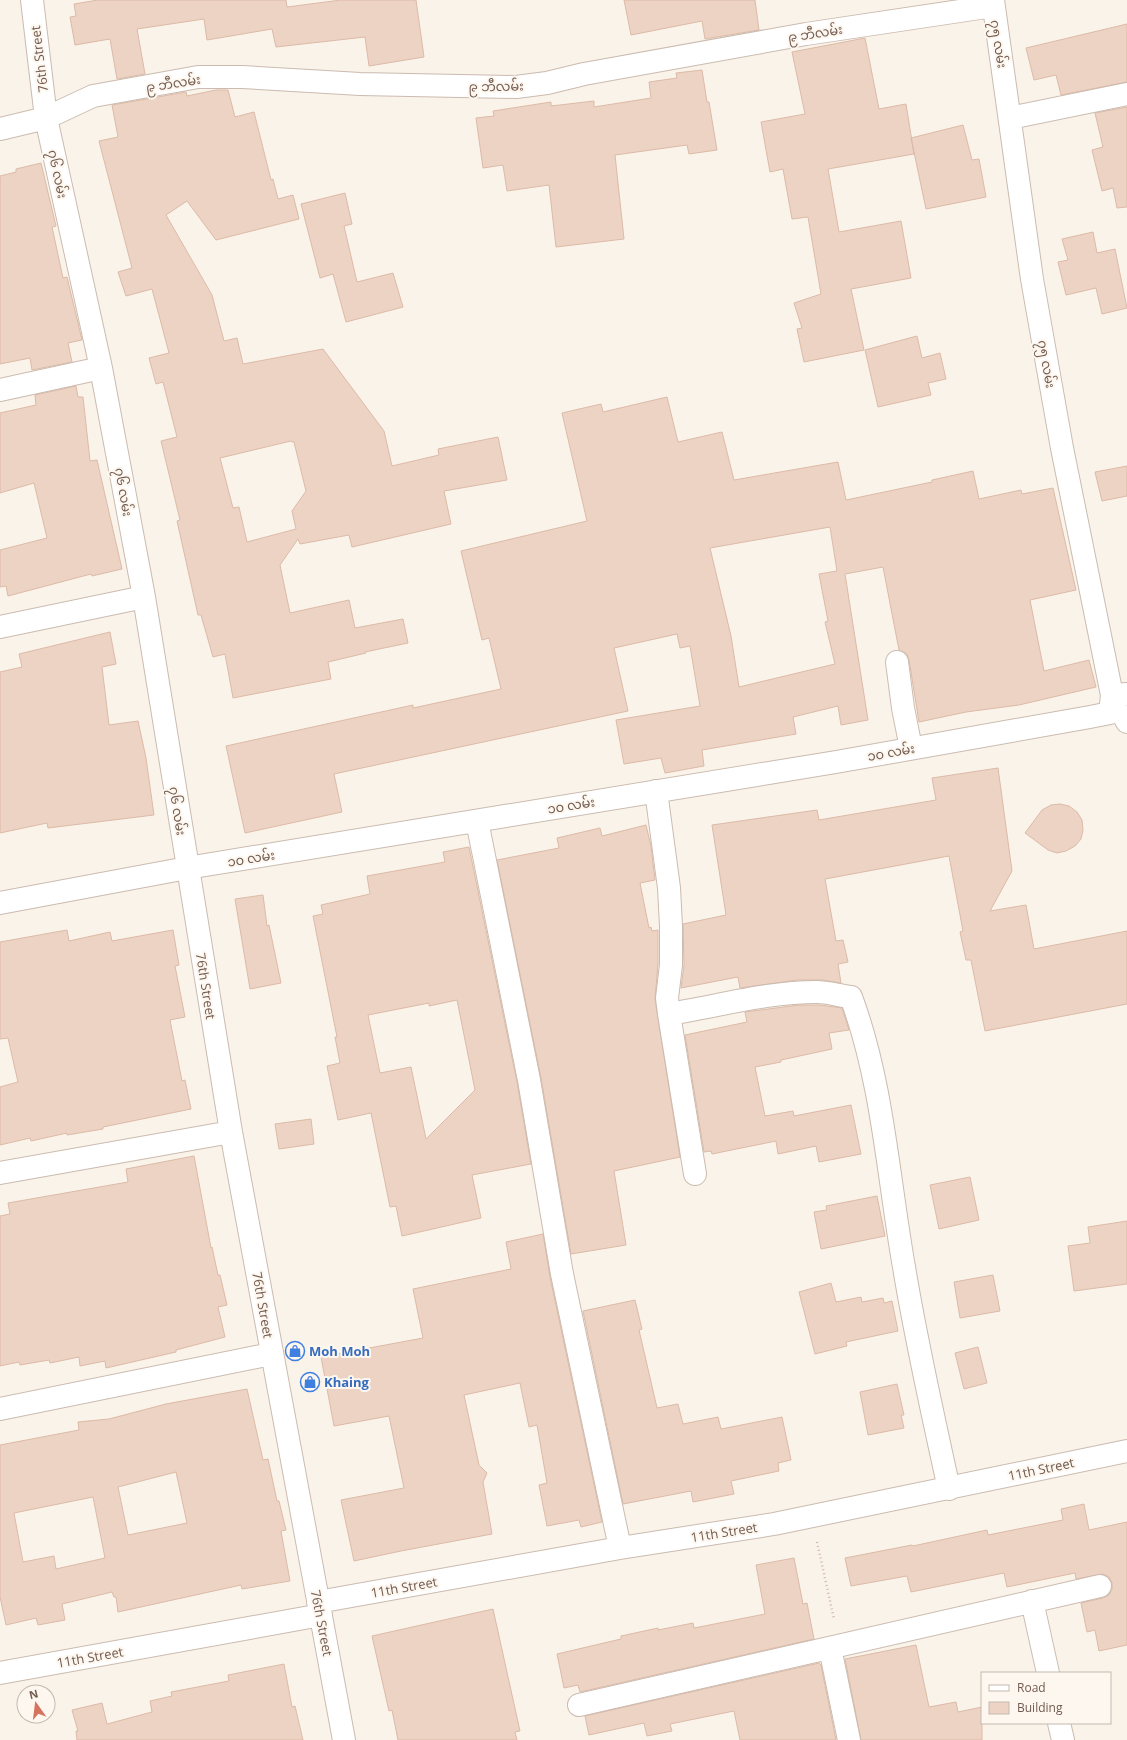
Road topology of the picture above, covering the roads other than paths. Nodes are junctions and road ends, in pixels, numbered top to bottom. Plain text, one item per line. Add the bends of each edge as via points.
1 (32, 0) edge
2 (993, 3) edge
3 (1127, 94) edge
4 (46, 118) junction
5 (1010, 118) junction
6 (0, 129) edge
7 (101, 368) junction
8 (0, 390) edge
9 (144, 597) junction
10 (0, 627) edge
11 (897, 662) dead end
12 (1119, 695) edge
13 (1127, 722) edge
14 (911, 748) junction
15 (656, 791) junction
16 (476, 821) junction
17 (187, 868) junction
18 (0, 903) edge
19 (669, 1014) junction
20 (231, 1132) junction
21 (0, 1173) edge
22 (695, 1174) dead end
23 (271, 1354) junction
24 (0, 1409) edge
25 (1127, 1451) edge
26 (949, 1489) junction
27 (620, 1548) junction
28 (1100, 1586) dead end
29 (1032, 1601) junction
30 (319, 1609) junction
31 (835, 1646) junction
32 (1048, 1672) edge
33 (0, 1673) edge
34 (579, 1705) dead end
35 (1059, 1724) edge
36 (344, 1740) edge
37 (849, 1740) edge
38 (1063, 1740) edge

1 - 4 street, 76th Street
2 - 4 street, ၉ ဘီလမ်း via 751,43 516,87 198,77 93,96
2 - 5 street, ၇၅ လမ်း
3 - 5 street
4 - 6 street, ၉ ဘီလမ်း
4 - 7 street, ၇၆ လမ်း
5 - 12 street, ၇၅ လမ်း via 1034,287 1062,448
7 - 8 street
7 - 9 street, ၇၆ လမ်း
9 - 10 street
9 - 17 street, ၇၆ လမ်း
11 - 14 street
12 - 13 street, ၇၅ လမ်း
12 - 14 street, ၁၀ လမ်း via 1110,713
14 - 15 street, ၁၀ လမ်း
15 - 16 street, ၁၀ လမ်း
15 - 19 street via 669,888
16 - 17 street, ၁၀ လမ်း
16 - 27 street via 529,1080 562,1274
17 - 18 street, ၁၀ လမ်း
17 - 20 street, 76th Street
19 - 22 street
19 - 26 street via 784,993 819,992 851,997 862,1028 876,1090 904,1267
20 - 21 street
20 - 23 street, 76th Street
23 - 24 street
23 - 30 street, 76th Street
25 - 26 street, 11th Street
26 - 27 street, 11th Street via 774,1524
27 - 30 street, 11th Street
28 - 29 street
29 - 31 street
29 - 32 street
30 - 33 street, 11th Street
30 - 36 street, 76th Street
31 - 34 street
31 - 37 street
35 - 38 street

